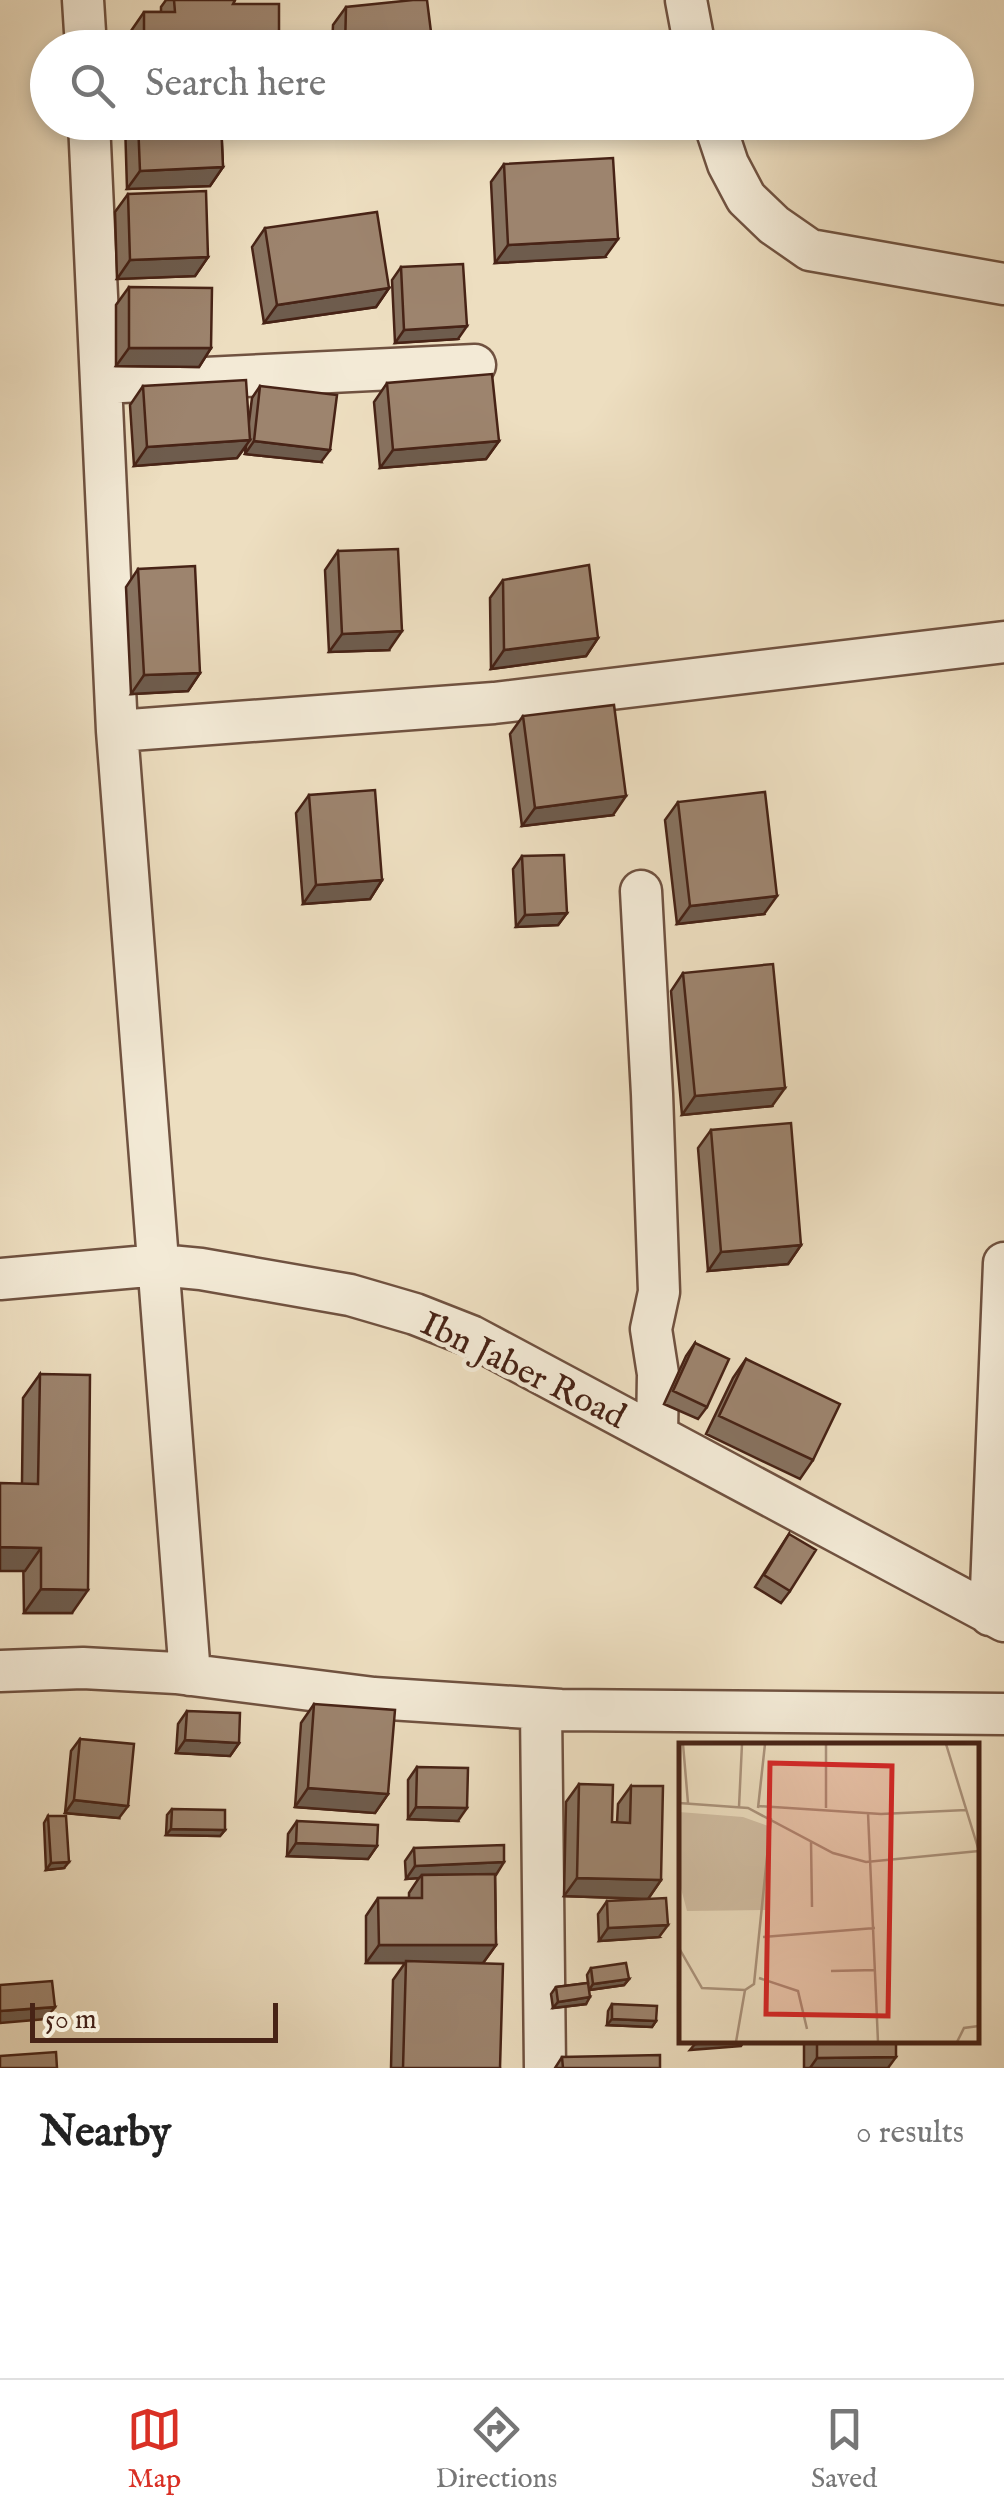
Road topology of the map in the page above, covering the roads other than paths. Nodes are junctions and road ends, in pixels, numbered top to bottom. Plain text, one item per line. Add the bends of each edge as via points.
1 (83, 0) edge
2 (686, 0) edge
3 (85, 30) edge
4 (691, 30) edge
5 (90, 140) edge
6 (720, 140) edge
7 (1004, 284) edge
8 (475, 365) dead end
9 (101, 383) junction
10 (1004, 642) edge
11 (117, 731) junction
12 (640, 891) dead end
13 (1004, 1263) edge
14 (159, 1265) junction
15 (0, 1279) edge
16 (658, 1435) junction
17 (997, 1618) edge
18 (0, 1671) edge
19 (190, 1674) junction
20 (541, 1709) junction
21 (1004, 1714) edge
22 (545, 2068) edge

1 - 3 street
2 - 4 street
5 - 9 street
6 - 7 street via 746,198 810,250
8 - 9 street
9 - 11 street
10 - 11 street via 494,703
11 - 14 street
12 - 16 street via 659,1292 650,1329
13 - 17 street
14 - 15 street, Ibn Jaber Road
14 - 16 street, Ibn Jaber Road via 300,1285 415,1314 471,1336
14 - 19 street
16 - 17 street, Ibn Jaber Road
18 - 19 street
19 - 20 street via 374,1698
20 - 21 street
20 - 22 street

